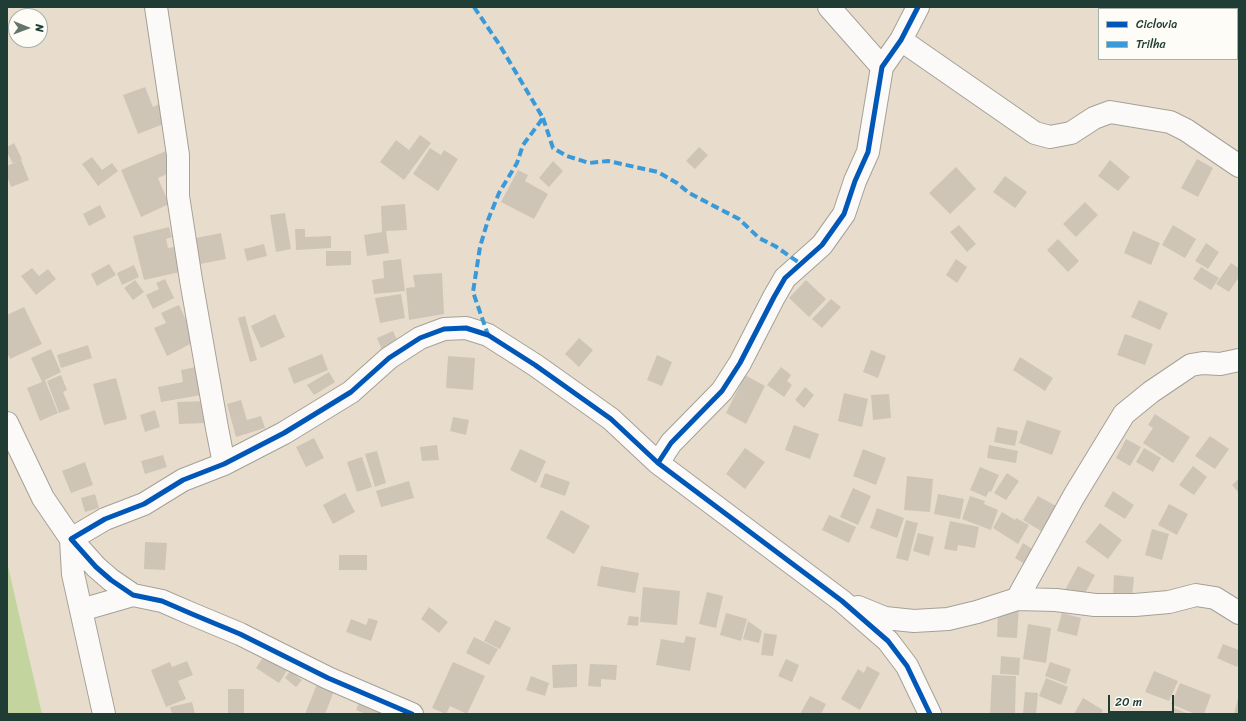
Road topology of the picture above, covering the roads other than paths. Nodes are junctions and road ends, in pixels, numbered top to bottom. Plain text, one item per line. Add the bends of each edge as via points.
1 (156, 7) edge
2 (829, 7) edge
3 (918, 7) edge
4 (901, 40) junction
5 (882, 67) junction
6 (1239, 166) edge
7 (1239, 360) edge
8 (7, 423) edge
9 (658, 463) junction
10 (224, 464) junction
11 (71, 539) junction
12 (133, 595) junction
13 (1017, 599) junction
14 (842, 601) junction
15 (81, 610) junction
16 (1239, 613) edge
17 (104, 714) edge
18 (412, 714) edge
19 (930, 714) edge

1 - 10 street via 178,155 180,204
2 - 5 street
3 - 4 street
4 - 5 street
4 - 6 street via 1035,133 1050,137 1071,133 1094,118 1110,112 1170,122
5 - 9 street via 868,152 844,214 822,245 785,278 740,363 722,391 671,443
7 - 13 street via 1220,364 1191,365 1124,414 1074,496
8 - 11 street via 43,498
9 - 10 street via 611,419 488,335 466,328 444,328 420,338 389,358 351,392 284,433
9 - 14 street
10 - 11 street via 183,480 144,504 105,519
11 - 12 street via 96,567
11 - 15 street via 73,574
12 - 15 street
12 - 18 street via 162,601 240,634 328,678
13 - 14 street via 948,619 914,621 885,618
13 - 16 street via 1095,605 1135,605 1169,602 1196,595 1215,598
14 - 19 street via 888,641 907,666
15 - 17 street

